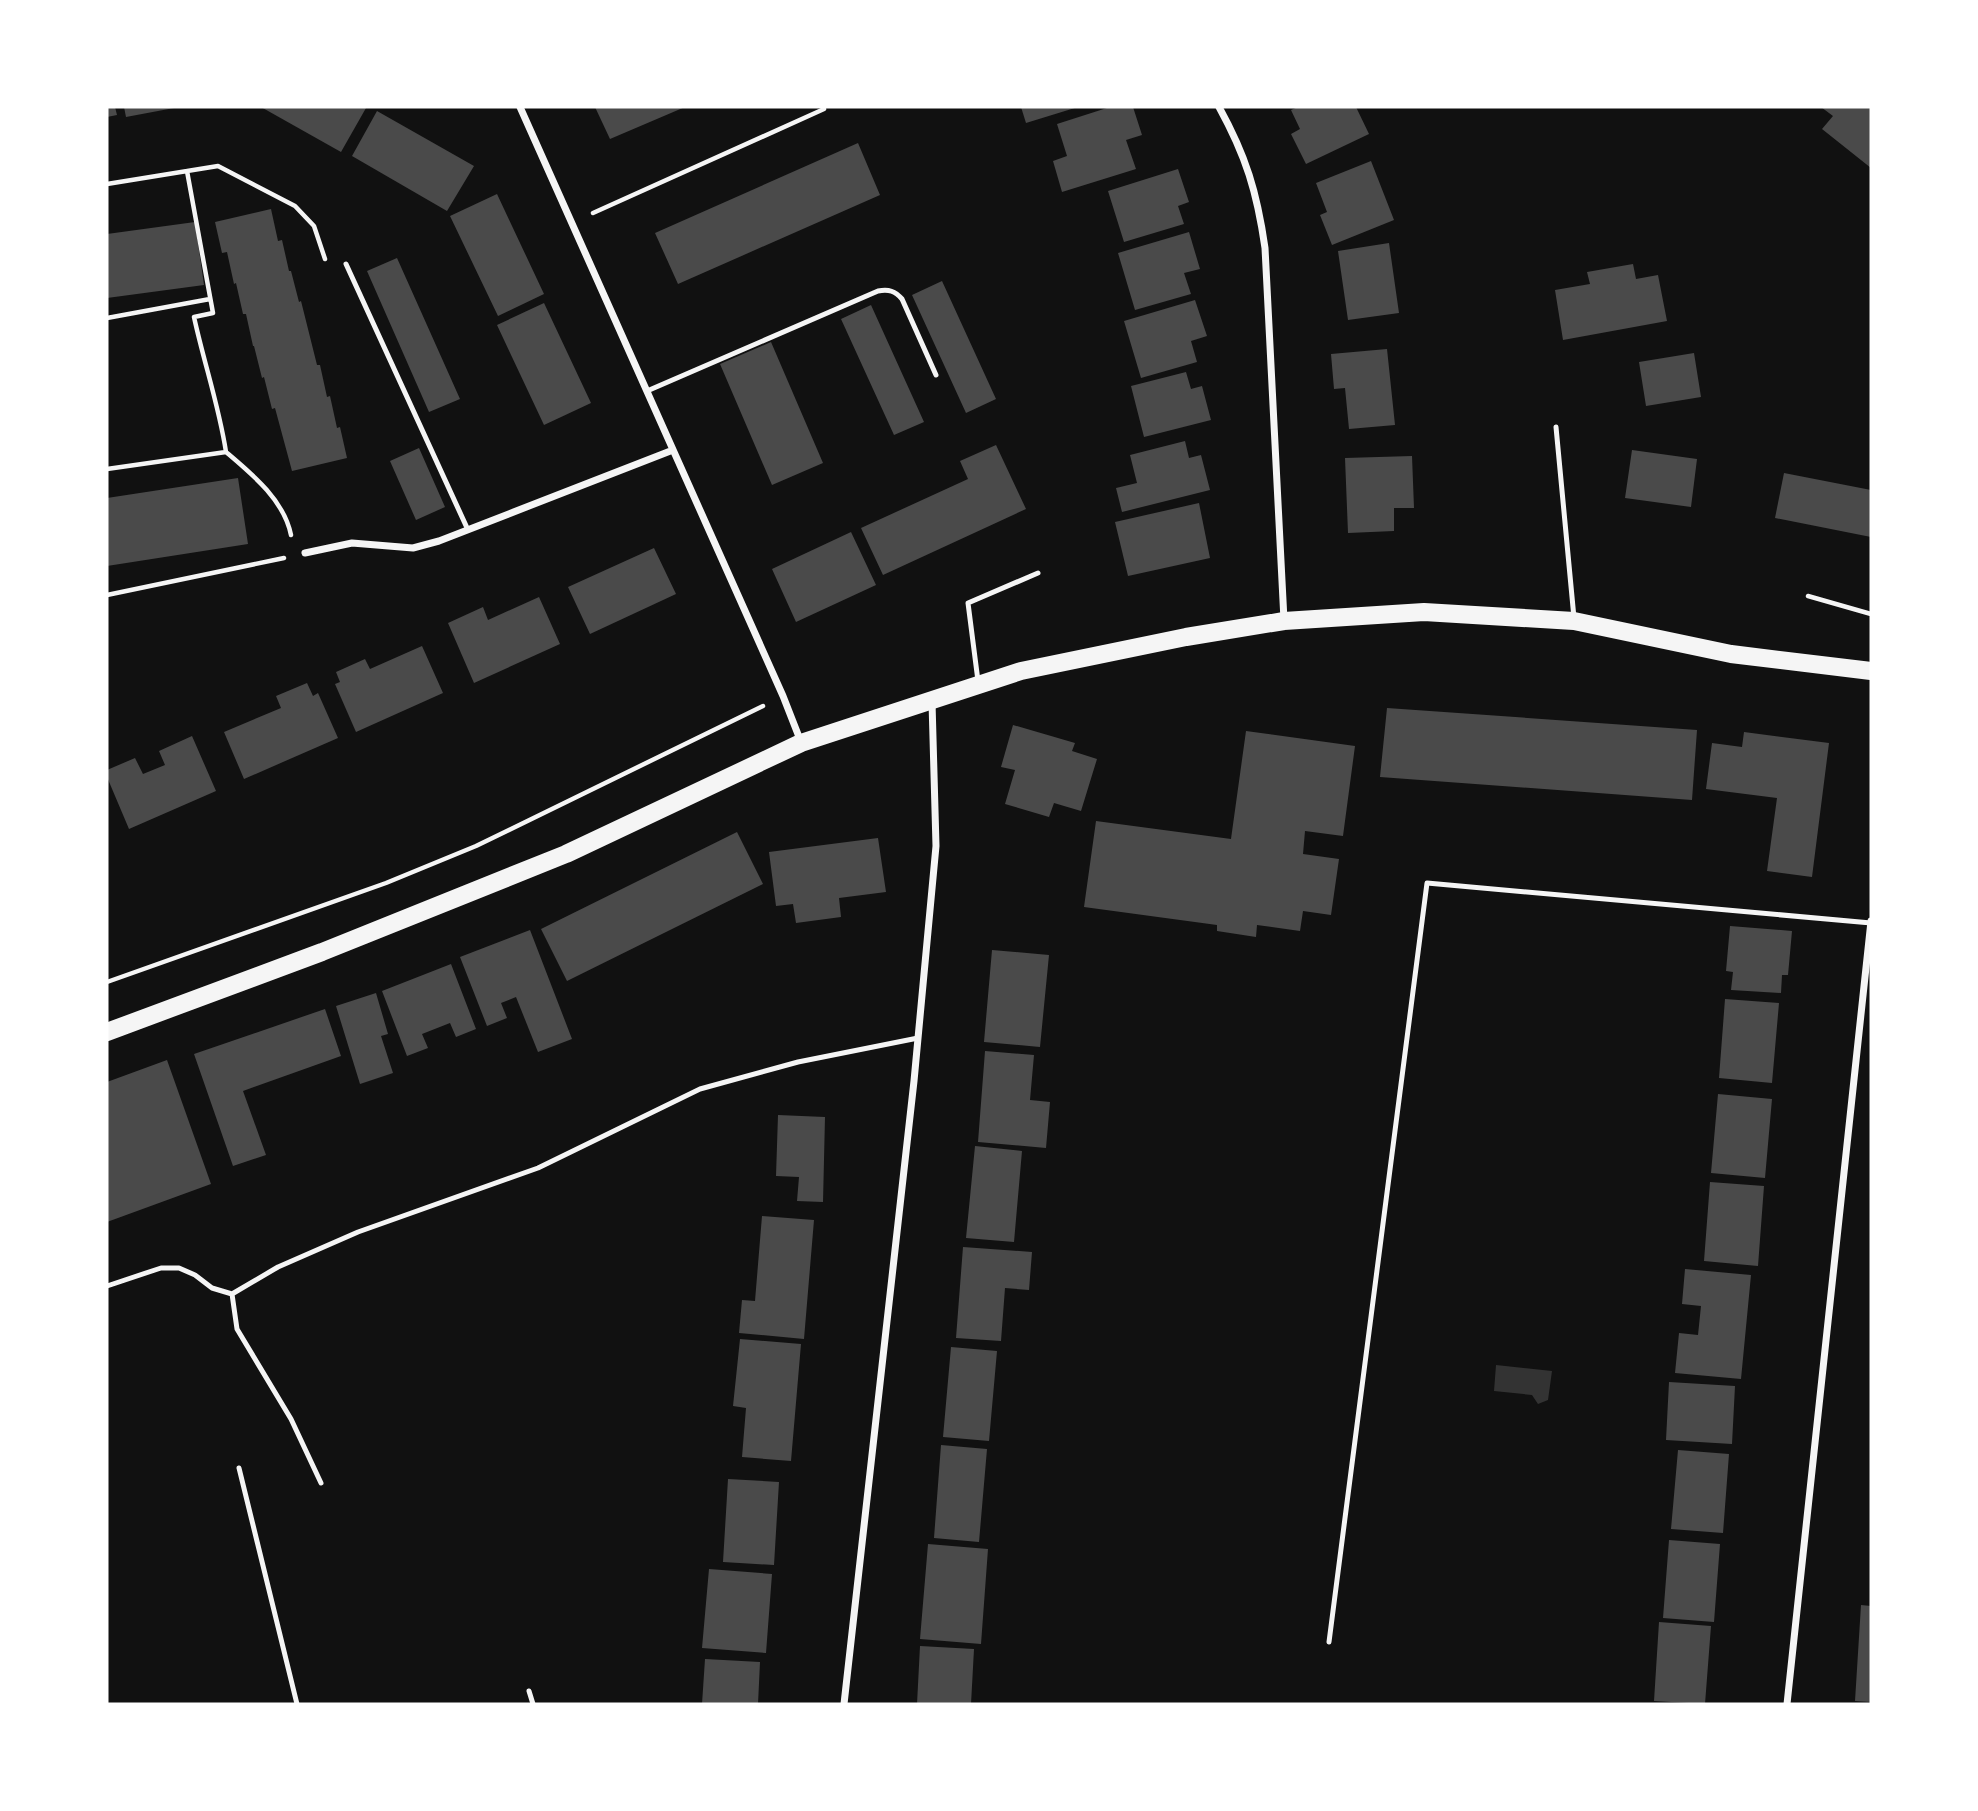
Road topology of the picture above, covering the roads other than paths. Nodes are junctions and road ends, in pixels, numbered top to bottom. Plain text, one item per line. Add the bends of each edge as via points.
1 (520, 107) edge
2 (1219, 107) edge
3 (345, 264) road end
4 (936, 375) dead end
5 (647, 391) junction
6 (1556, 427) dead end
7 (673, 450) junction
8 (468, 530) junction
9 (305, 553) road end
10 (1038, 573) dead end
11 (1284, 621) junction
12 (1574, 621) junction
13 (1871, 671) edge
14 (979, 685) junction
15 (932, 700) junction
16 (801, 743) junction
17 (1871, 922) edge
18 (1869, 967) edge
19 (107, 1032) edge
20 (918, 1038) junction
21 (107, 1286) edge
22 (232, 1294) junction
23 (239, 1468) dead end
24 (321, 1483) dead end
25 (1329, 1642) dead end
26 (528, 1691) dead end
27 (297, 1704) edge
28 (533, 1704) edge
29 (844, 1704) edge
30 (1787, 1704) edge

1 - 5 street
2 - 11 street via 1248,169 1265,248
3 - 8 lane
4 - 5 lane via 902,299 888,289
5 - 7 street
6 - 12 lane
7 - 8 street
7 - 16 street
8 - 9 street via 414,548 352,543
10 - 14 lane via 968,603
11 - 12 main road via 1424,611
11 - 14 main road via 1021,671
12 - 13 main road via 1731,654
14 - 15 main road
15 - 16 main road
15 - 20 street via 936,846
16 - 19 main road via 566,854
17 - 18 street
17 - 25 lane via 1427,883
18 - 30 street
20 - 22 lane via 798,1062 700,1090 538,1168 358,1232 278,1267
20 - 29 street
21 - 22 lane via 162,1268 178,1268 212,1289
22 - 24 lane via 237,1329 291,1419
23 - 27 lane
26 - 28 lane

